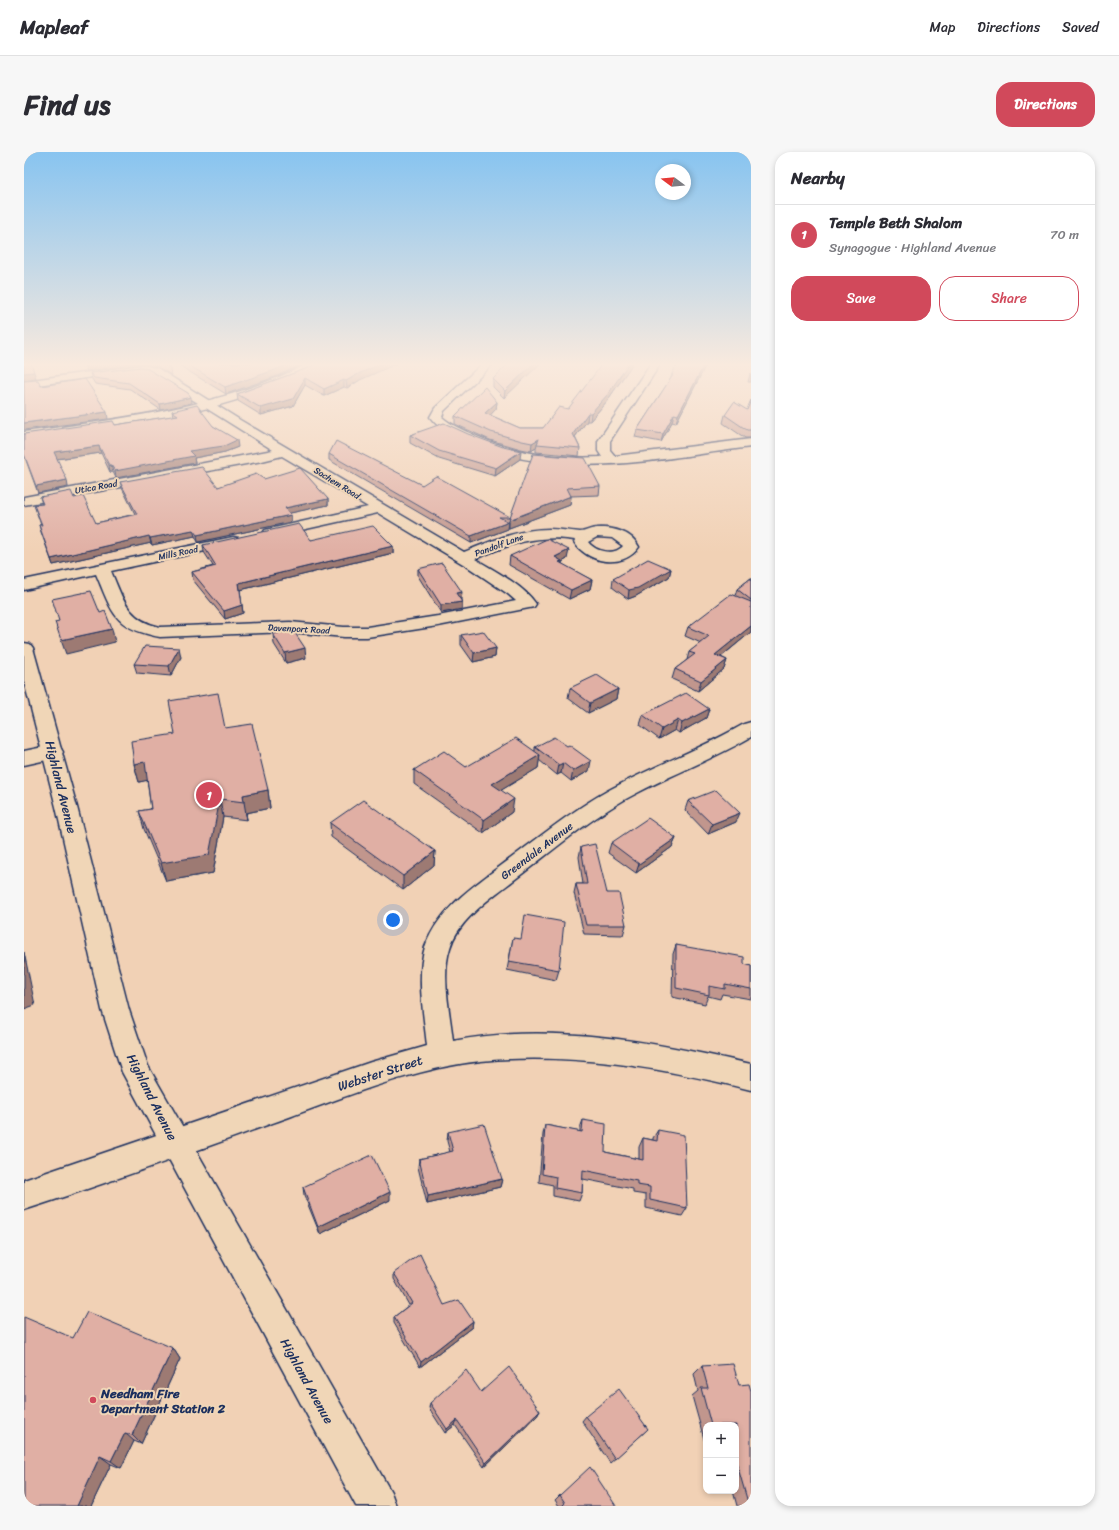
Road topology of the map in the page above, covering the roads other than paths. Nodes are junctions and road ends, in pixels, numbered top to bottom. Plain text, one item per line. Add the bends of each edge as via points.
1 (85, 426) edge
2 (242, 426) edge
3 (449, 426) edge
4 (614, 426) edge
5 (24, 436) edge
6 (751, 443) edge
7 (285, 451) junction
8 (612, 461) junction
9 (24, 501) edge
10 (379, 509) junction
11 (583, 538) dead end
12 (463, 558) junction
13 (102, 569) junction
14 (24, 585) edge
15 (528, 604) joint
16 (24, 648) edge
17 (751, 728) edge
18 (53, 752) junction
19 (24, 758) edge
20 (441, 1055) junction
21 (751, 1077) edge
22 (175, 1144) junction
23 (24, 1196) edge
24 (377, 1506) edge

1 - 5 street
2 - 7 street, Sachem Road
3 - 8 street via 479,442 514,454 554,461
4 - 8 street via 604,441 604,451
6 - 8 street
7 - 9 street, Utica Road
7 - 10 street, Sachem Road
10 - 12 street, Sachem Road
10 - 13 street, Mills Road
11 - 12 street, Pandolf Lane via 559,534 523,536
12 - 15 street, Sachem Road via 514,591
13 - 14 street, Mills Road
13 - 15 street, Davenport Road via 121,611 129,621 141,628 160,632 283,627 367,632
16 - 18 street, Highland Avenue
17 - 20 street, Greendale Avenue via 731,741 631,788 582,818 476,896 454,918 438,948 434,979
18 - 19 street
18 - 22 street, Highland Avenue via 124,1040 136,1072
20 - 21 street, Webster Street via 511,1047 579,1048 669,1059
20 - 22 street, Webster Street via 366,1077
22 - 23 street, Webster Street
22 - 24 street, Highland Avenue

